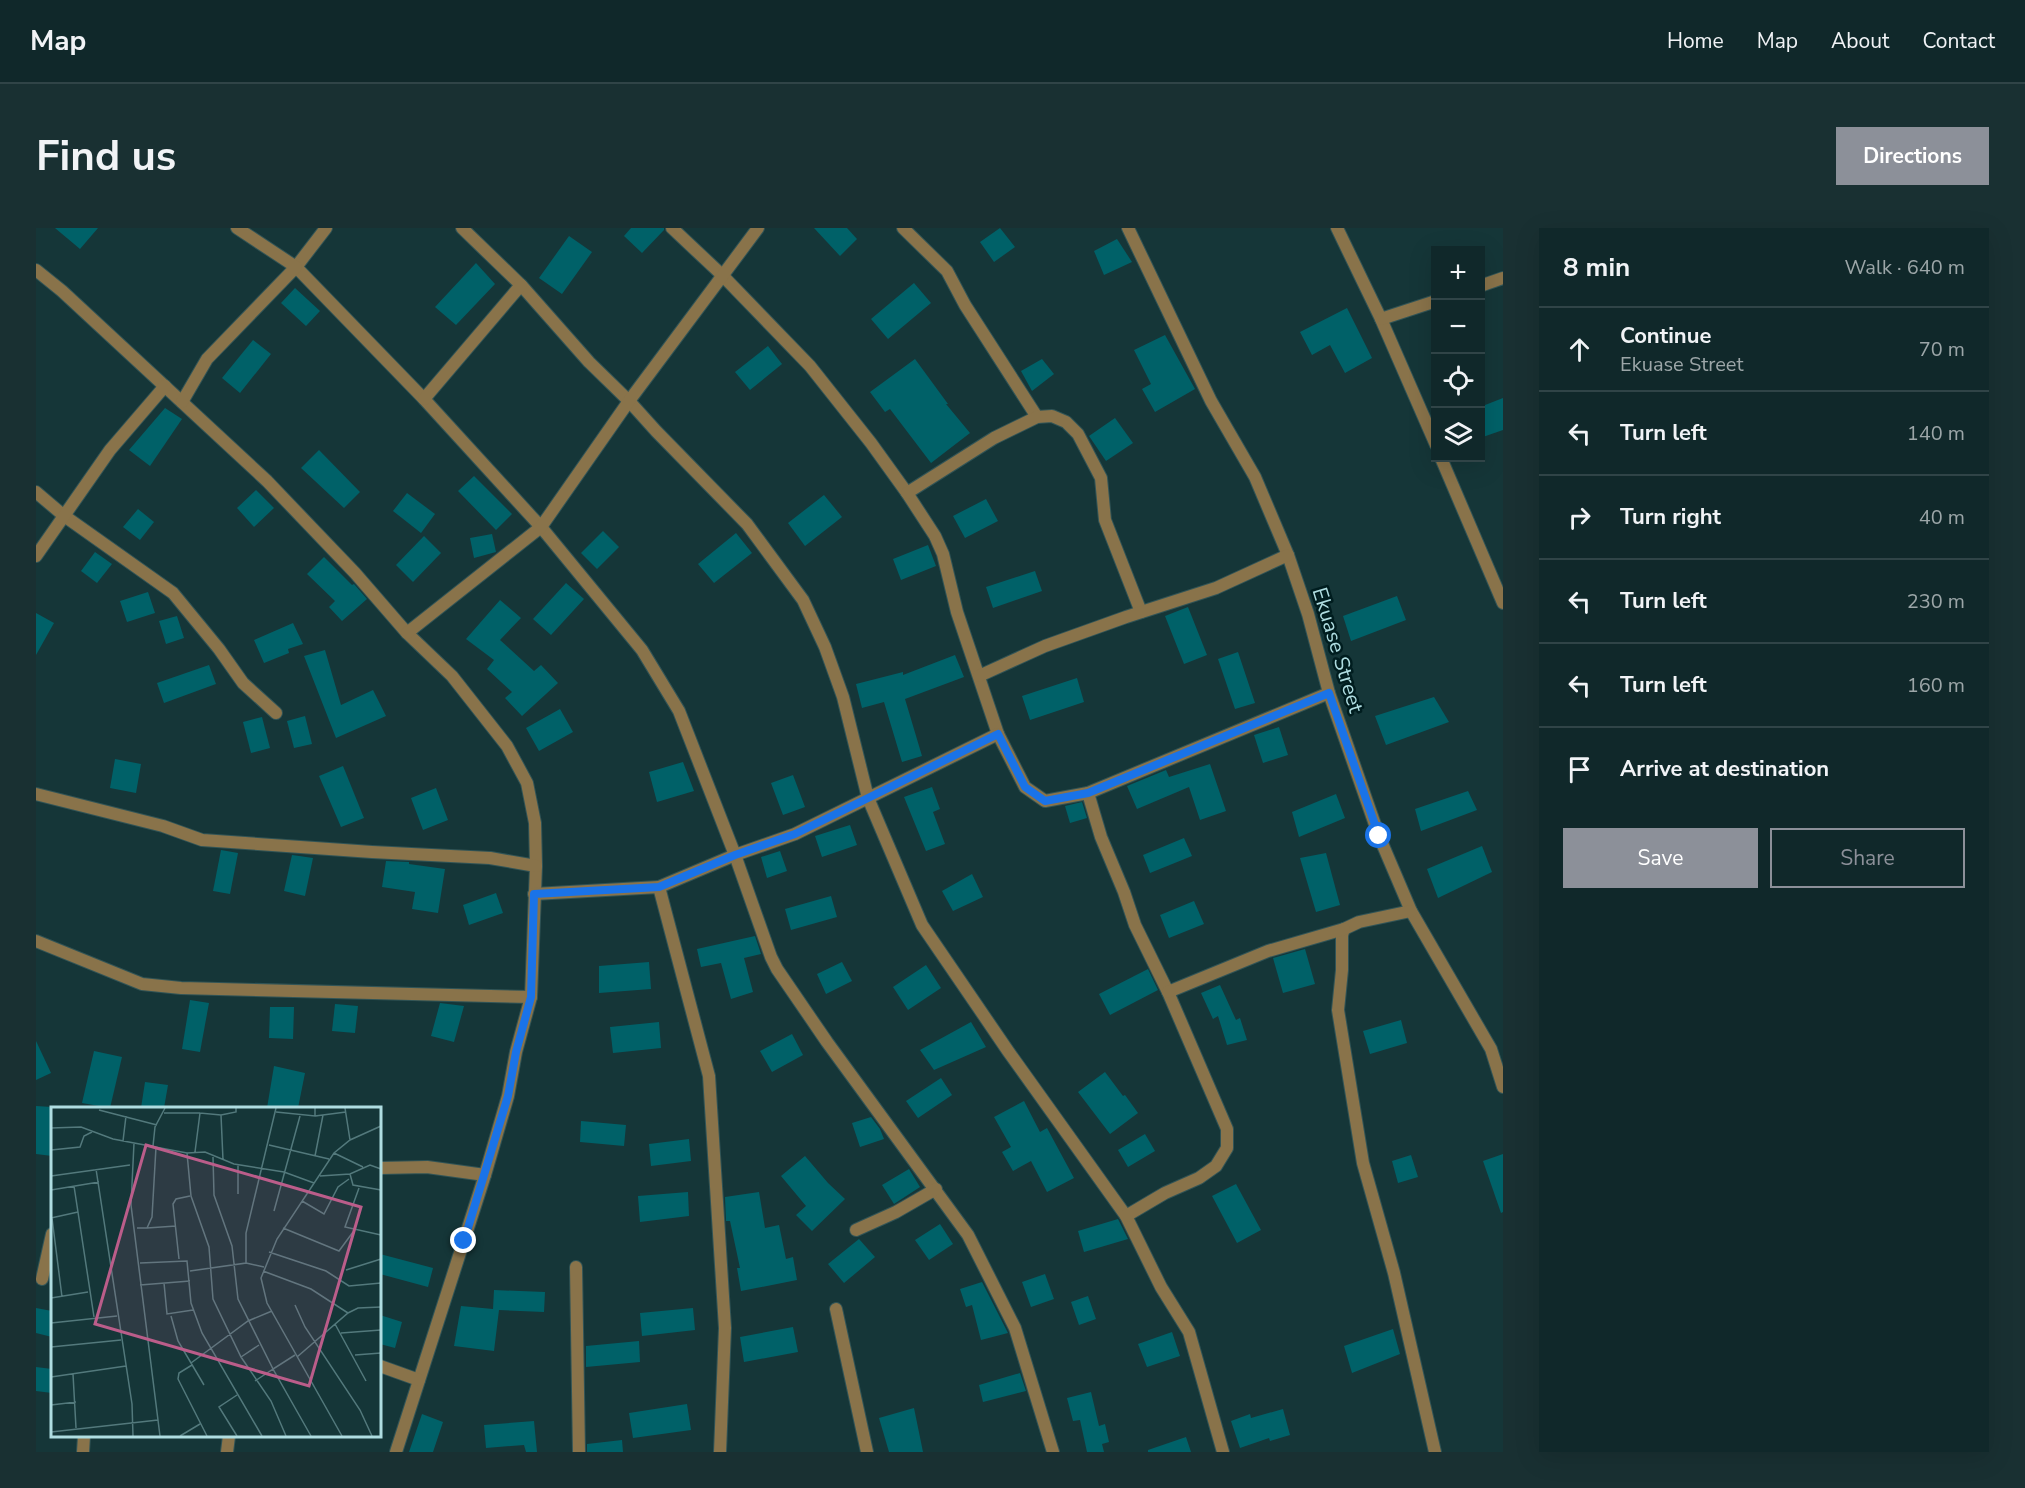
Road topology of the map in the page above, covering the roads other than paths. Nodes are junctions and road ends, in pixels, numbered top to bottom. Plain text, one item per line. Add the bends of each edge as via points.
1 (237, 228) edge
2 (326, 228) edge
3 (462, 228) edge
4 (672, 228) edge
5 (758, 228) edge
6 (903, 228) edge
7 (1128, 228) edge
8 (1338, 228) edge
9 (296, 267) junction
10 (36, 270) edge
11 (722, 275) junction
12 (1503, 278) edge
13 (1485, 284) edge
14 (521, 285) junction
15 (1431, 302) edge
16 (1381, 319) junction
17 (165, 386) junction
18 (424, 399) junction
19 (629, 401) junction
20 (182, 402) junction
21 (1037, 417) junction
22 (1431, 434) edge
23 (1443, 462) edge
24 (36, 492) edge
25 (907, 493) junction
26 (63, 515) junction
27 (541, 527) junction
28 (36, 555) edge
29 (1288, 555) junction
30 (1503, 603) edge
31 (1141, 612) junction
32 (407, 633) junction
33 (979, 676) junction
34 (1329, 693) junction
35 (276, 713) dead end
36 (998, 734) junction
37 (1088, 793) junction
38 (36, 794) edge
39 (868, 798) junction
40 (735, 855) junction
41 (536, 866) junction
42 (659, 887) junction
43 (534, 894) junction
44 (1411, 910) junction
45 (1344, 929) junction
46 (36, 941) edge
47 (1168, 992) junction
48 (531, 997) junction
49 (1503, 1087) edge
50 (381, 1168) edge
51 (485, 1175) junction
52 (936, 1189) junction
53 (1126, 1216) junction
54 (856, 1230) dead end
55 (51, 1240) edge
56 (576, 1267) dead end
57 (44, 1280) edge
58 (836, 1309) dead end
59 (381, 1366) edge
60 (419, 1380) junction
61 (84, 1437) edge
62 (230, 1437) edge
63 (83, 1452) edge
64 (227, 1452) edge
65 (396, 1452) edge
66 (579, 1452) edge
67 (720, 1452) edge
68 (867, 1452) edge
69 (1053, 1452) edge
70 (1223, 1452) edge
71 (1435, 1452) edge

1 - 9 street
2 - 9 street
3 - 14 street
4 - 11 street
5 - 11 street
6 - 21 street via 947,271
7 - 29 street, Ekuase Street via 1211,401 1254,477
8 - 16 street
9 - 18 street
9 - 20 street via 207,359
10 - 17 street
11 - 19 street
11 - 25 street via 810,366
12 - 13 street
14 - 18 street
14 - 19 street
15 - 16 street
16 - 22 street
17 - 20 street
17 - 26 street via 110,450
18 - 27 street
19 - 27 street
19 - 39 street via 747,524 802,600 843,697
20 - 32 street via 267,481
21 - 25 street via 994,438
21 - 31 street via 1052,416 1078,434 1101,478 1105,520
23 - 30 street
24 - 26 street
25 - 33 street via 943,554
26 - 28 street
26 - 35 street via 174,593 243,683
27 - 32 street
27 - 40 street via 642,650 679,711
29 - 31 street via 1216,588
29 - 34 street, Ekuase Street
31 - 33 street via 1045,646
32 - 41 street via 452,676 507,746 526,783 535,823
33 - 36 street
34 - 37 street
34 - 44 street, Ekuase Street via 1379,836
36 - 37 street via 1025,787 1036,796 1045,801
36 - 39 street
37 - 47 street via 1135,925
38 - 41 street via 163,826 202,840 490,858
39 - 40 street via 795,834
39 - 53 street via 922,924
40 - 42 street
40 - 52 street via 777,969
41 - 43 street
42 - 43 street
42 - 67 street via 709,1076 725,1328
43 - 48 street
44 - 45 street
44 - 49 street, Ekuase Street via 1491,1049
45 - 47 street via 1268,951
45 - 71 street via 1338,1010 1363,1163 1394,1273
46 - 48 street via 142,984
47 - 53 street via 1227,1129 1227,1148 1216,1166 1200,1178
48 - 51 street
50 - 51 street via 427,1167
51 - 60 street
52 - 54 street
52 - 69 street via 968,1235 1015,1328
53 - 70 street via 1161,1287 1189,1332
55 - 57 street
56 - 66 street
58 - 68 street
59 - 60 street
60 - 65 street
61 - 63 street
62 - 64 street

